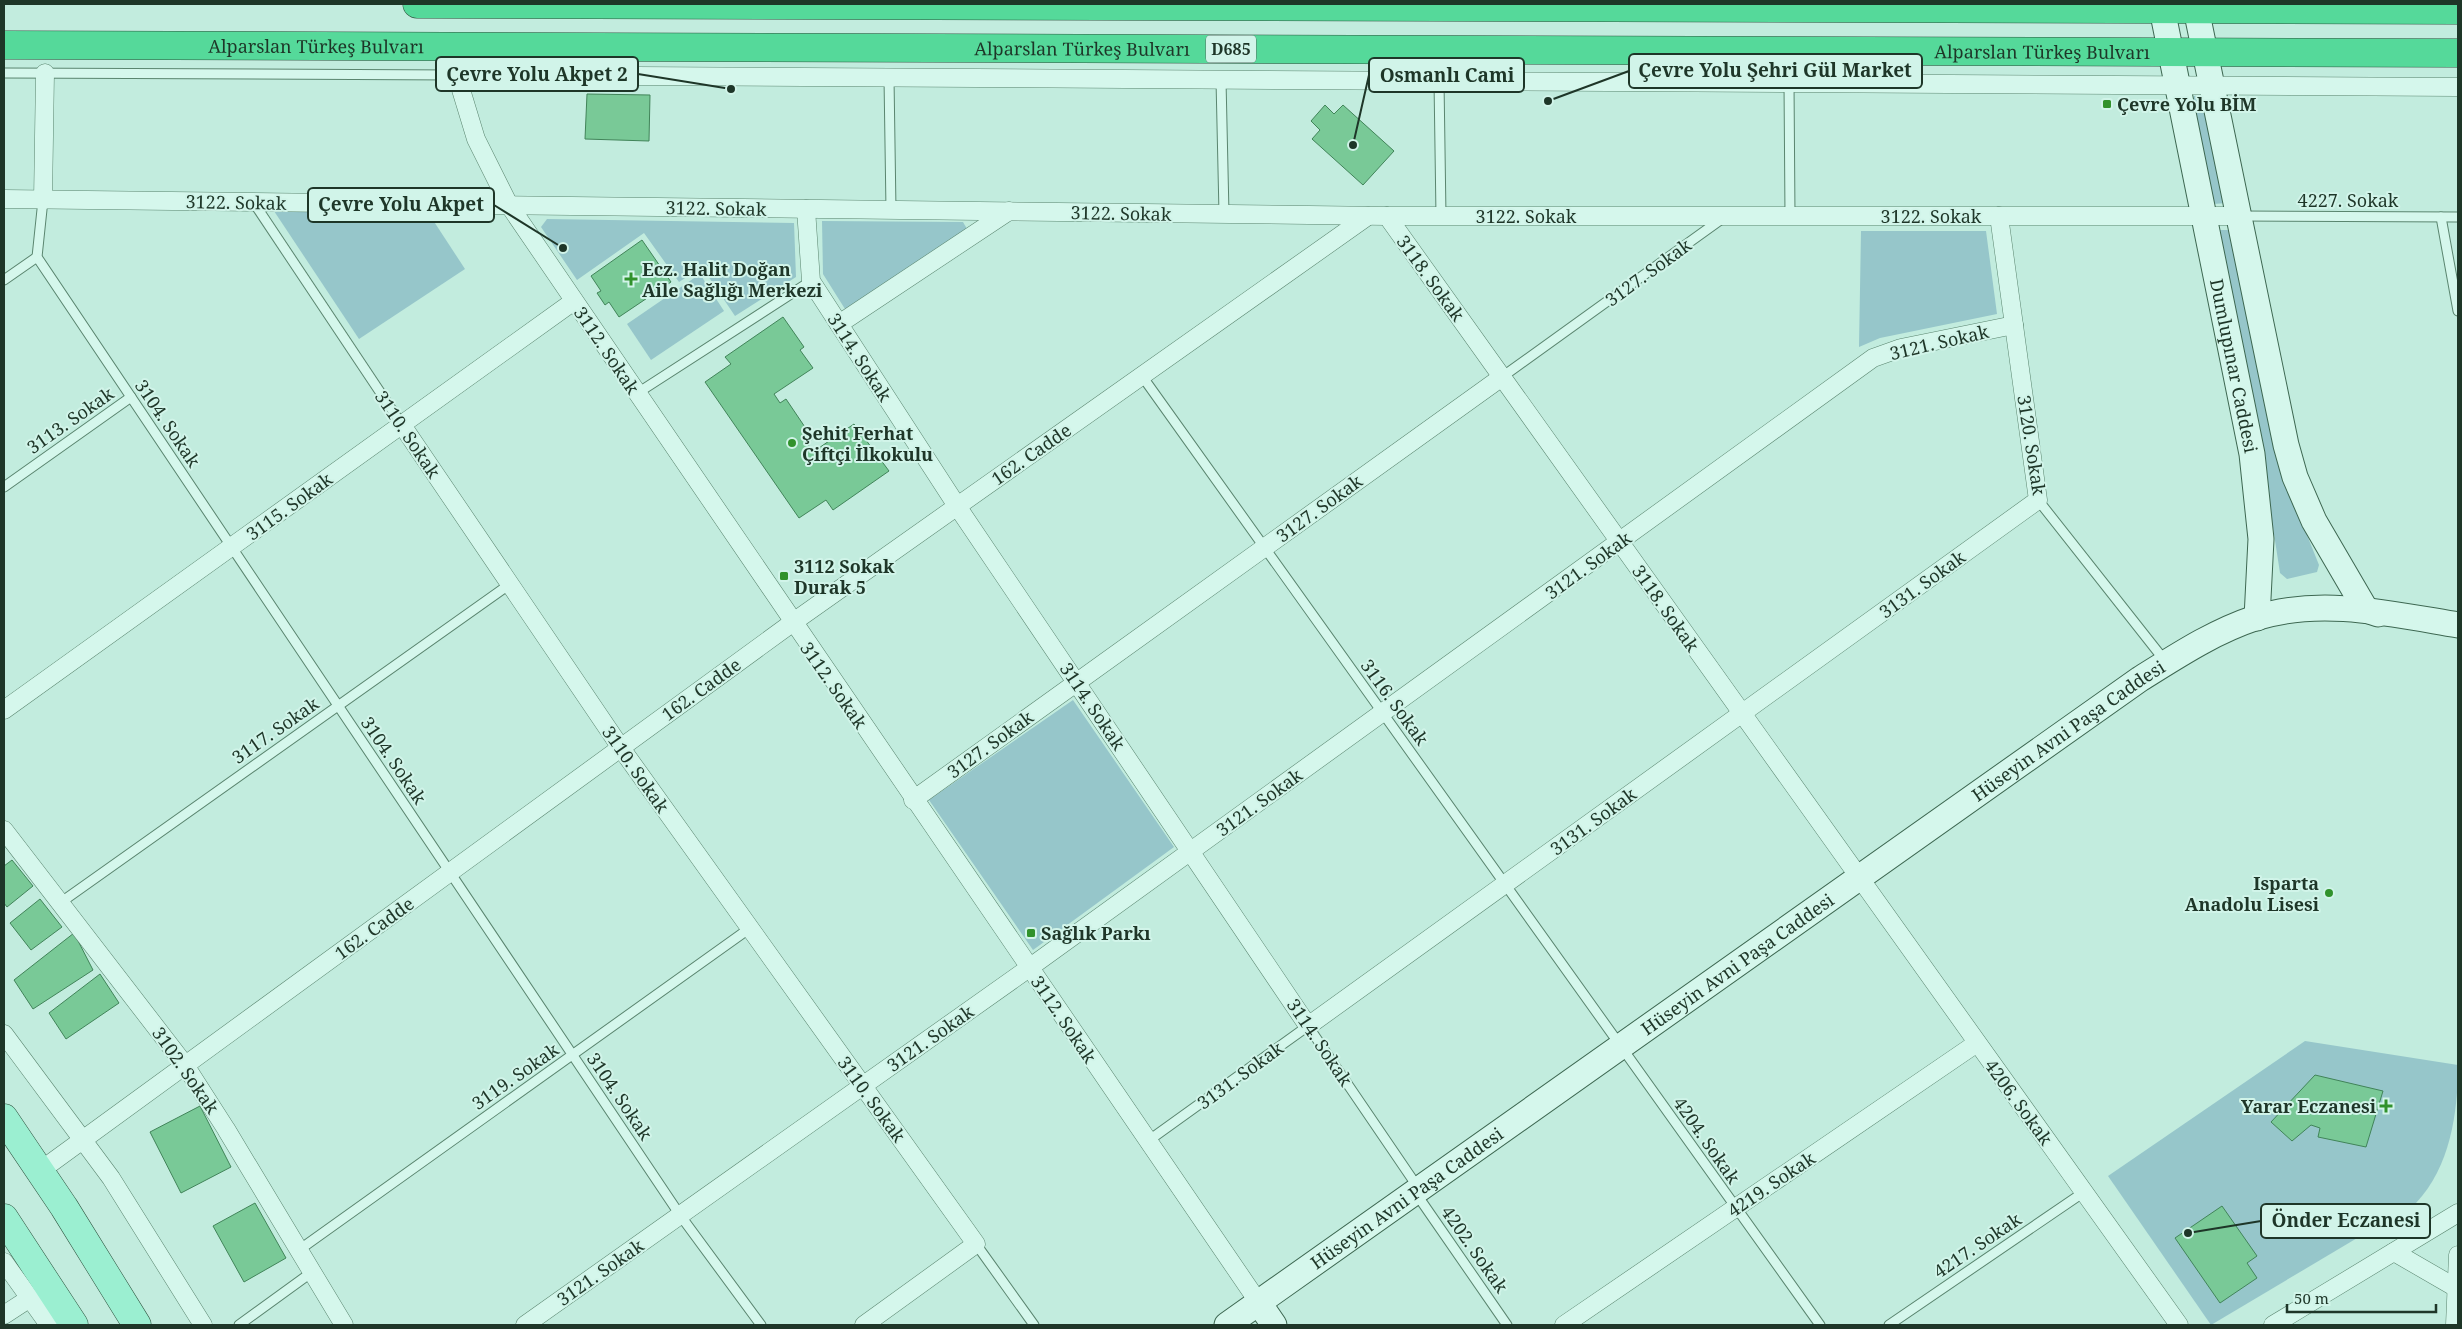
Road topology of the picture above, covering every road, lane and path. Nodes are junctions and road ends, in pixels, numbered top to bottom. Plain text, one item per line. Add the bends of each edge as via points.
1 (417, 4) edge
2 (2162, 6) edge
3 (2195, 6) edge
4 (2458, 10) edge
5 (4, 46) edge
6 (448, 47) junction
7 (2171, 52) junction
8 (2205, 52) junction
9 (2458, 53) edge
10 (4, 73) edge
11 (45, 73) junction
12 (455, 75) junction
13 (889, 78) junction
14 (1221, 80) junction
15 (1439, 81) junction
16 (1789, 83) junction
17 (2178, 86) junction
18 (2212, 86) junction
19 (2458, 87) edge
20 (4, 199) edge
21 (43, 200) junction
22 (254, 202) junction
23 (509, 206) junction
24 (806, 209) junction
25 (891, 210) junction
26 (1009, 211) junction
27 (1224, 214) junction
28 (1368, 216) junction
29 (1387, 216) junction
30 (1441, 216) junction
31 (1726, 216) junction
32 (1790, 216) junction
33 (1999, 216) junction
34 (2205, 216) junction
35 (2239, 216) junction
36 (2441, 217) junction
37 (2458, 217) edge
38 (37, 257) junction
39 (4, 280) edge
40 (811, 281) junction
41 (574, 301) junction
42 (2458, 311) edge
43 (839, 324) junction
44 (2014, 325) junction
45 (1142, 376) junction
46 (1502, 377) junction
47 (636, 394) junction
48 (131, 397) junction
49 (402, 425) junction
50 (4, 487) edge
51 (2038, 500) junction
52 (957, 506) junction
53 (1619, 542) junction
54 (232, 547) junction
55 (1264, 548) junction
56 (510, 584) junction
57 (2366, 610) junction
58 (2257, 618) junction
59 (792, 623) junction
60 (2458, 625) edge
61 (2458, 638) edge
62 (2166, 663) junction
63 (1076, 682) junction
64 (338, 706) junction
65 (4, 710) edge
66 (1382, 713) junction
67 (1741, 714) junction
68 (621, 748) junction
69 (913, 800) junction
70 (4, 830) edge
71 (1191, 852) junction
72 (450, 872) junction
73 (1859, 878) junction
74 (1505, 884) junction
75 (60, 903) junction
76 (750, 928) junction
77 (1029, 968) junction
78 (1308, 1026) junction
79 (4, 1034) edge
80 (1977, 1043) junction
81 (1621, 1046) junction
82 (572, 1055) junction
83 (185, 1065) junction
84 (863, 1086) junction
85 (4, 1118) edge
86 (84, 1138) junction
87 (1148, 1141) junction
88 (40, 1171) junction
89 (1417, 1191) junction
90 (2084, 1192) junction
91 (1736, 1208) junction
92 (2458, 1213) edge
93 (680, 1215) junction
94 (4, 1218) edge
95 (976, 1244) junction
96 (299, 1250) junction
97 (2394, 1252) junction
98 (2458, 1256) edge
99 (4, 1262) edge
100 (312, 1272) junction
101 (2457, 1289) edge
102 (30, 1298) junction
103 (1259, 1303) junction
104 (4, 1315) edge
105 (49, 1325) edge
106 (74, 1325) edge
107 (137, 1325) edge
108 (203, 1325) edge
109 (239, 1325) edge
110 (344, 1325) edge
111 (524, 1325) edge
112 (760, 1325) edge
113 (864, 1325) edge
114 (1034, 1325) edge
115 (1227, 1325) edge
116 (1274, 1325) edge
117 (1507, 1325) edge
118 (1564, 1325) edge
119 (1820, 1325) edge
120 (1889, 1325) edge
121 (2179, 1325) edge
122 (2273, 1325) edge
123 (2455, 1325) edge

1 - 2 highway
2 - 3 highway
2 - 7 main road, Dumlupınar Caddesi
3 - 4 highway
3 - 8 main road, Dumlupınar Caddesi
5 - 6 highway, Alparslan Türkeş Bulvarı / D685
6 - 7 highway, Alparslan Türkeş Bulvarı / D685
6 - 12 street, 3112. Sokak
7 - 8 highway, Alparslan Türkeş Bulvarı / D685
7 - 17 main road, Dumlupınar Caddesi
8 - 9 highway, Alparslan Türkeş Bulvarı / D685
8 - 18 main road, Dumlupınar Caddesi
10 - 11 lane
11 - 12 lane
11 - 21 street
12 - 13 street
12 - 23 street, 3112. Sokak via 476,139
13 - 14 street
13 - 25 lane
14 - 15 street
14 - 27 lane
15 - 16 street
15 - 30 lane
16 - 17 street
16 - 32 lane
17 - 18 street
17 - 34 main road, Dumlupınar Caddesi
18 - 19 street
18 - 35 main road, Dumlupınar Caddesi
20 - 21 street, 3122. Sokak
21 - 22 street, 3122. Sokak
21 - 38 lane
22 - 23 street, 3122. Sokak
22 - 49 lane, 3110. Sokak
23 - 24 street, 3122. Sokak
23 - 41 street, 3112. Sokak
24 - 25 street, 3122. Sokak
24 - 40 street, 3114. Sokak
25 - 26 street, 3122. Sokak
26 - 27 street, 3122. Sokak
26 - 43 street
27 - 28 street, 3122. Sokak
28 - 29 street, 3122. Sokak
28 - 45 street, 162. Cadde
29 - 30 street, 3122. Sokak
29 - 46 street, 3118. Sokak
30 - 31 street, 3122. Sokak
31 - 32 street, 3122. Sokak
31 - 46 lane, 3127. Sokak
32 - 33 street, 3122. Sokak
33 - 34 street, 3122. Sokak
33 - 44 street, 3120. Sokak
34 - 35 street, 3122. Sokak
34 - 58 main road, Dumlupınar Caddesi via 2253,463 2260,539
35 - 36 lane, 4227. Sokak
35 - 57 main road, Dumlupınar Caddesi via 2295,477 2314,521
36 - 37 lane, 4227. Sokak
36 - 42 lane
38 - 39 lane
38 - 48 lane, 3104. Sokak
40 - 43 street, 3114. Sokak
40 - 47 lane
41 - 47 street, 3112. Sokak
41 - 49 street, 3115. Sokak
43 - 52 street, 3114. Sokak
44 - 51 street, 3120. Sokak
44 - 53 street, 3121. Sokak via 1901,348 1873,358
45 - 52 street, 162. Cadde
45 - 55 lane, 3116. Sokak
46 - 53 street, 3118. Sokak
46 - 55 street, 3127. Sokak
47 - 59 street, 3112. Sokak
48 - 50 lane, 3113. Sokak
48 - 54 lane, 3104. Sokak
49 - 54 street, 3115. Sokak
49 - 56 street, 3110. Sokak
51 - 62 lane, 3120. Sokak
51 - 67 street, 3131. Sokak
52 - 59 street, 162. Cadde
52 - 63 street, 3114. Sokak
53 - 66 street, 3121. Sokak
53 - 67 street, 3118. Sokak
54 - 64 lane, 3104. Sokak
54 - 65 street, 3115. Sokak
55 - 63 street, 3127. Sokak
55 - 66 lane, 3116. Sokak
56 - 64 lane, 3117. Sokak
56 - 68 street, 3110. Sokak
57 - 58 main road via 2299,610
57 - 60 main road
57 - 61 main road
58 - 62 main road, Hüseyin Avni Paşa Caddesi via 2191,647
59 - 68 street, 162. Cadde
59 - 69 street, 3112. Sokak
62 - 73 main road, Hüseyin Avni Paşa Caddesi
63 - 69 street, 3127. Sokak
63 - 71 street, 3114. Sokak
64 - 72 lane, 3104. Sokak
64 - 75 lane, 3117. Sokak
66 - 71 street, 3121. Sokak
66 - 74 lane, 3116. Sokak
67 - 73 street, 3118. Sokak
67 - 74 street, 3131. Sokak
68 - 72 street, 162. Cadde
68 - 76 street, 3110. Sokak
69 - 77 street, 3112. Sokak
70 - 75 street, 3102. Sokak
71 - 77 street, 3121. Sokak
71 - 78 street, 3114. Sokak
72 - 82 lane, 3104. Sokak
72 - 83 street, 162. Cadde
73 - 80 street, 4206. Sokak
73 - 81 main road, Hüseyin Avni Paşa Caddesi
74 - 78 street, 3131. Sokak
74 - 81 lane, 3116. Sokak
75 - 83 street, 3102. Sokak
76 - 82 lane, 3119. Sokak
76 - 84 street, 3110. Sokak
77 - 84 street, 3121. Sokak
77 - 87 street, 3112. Sokak
78 - 87 lane, 3131. Sokak
78 - 89 lane, 3114. Sokak
79 - 86 street
80 - 90 street, 4206. Sokak
80 - 91 street, 4219. Sokak
81 - 89 main road, Hüseyin Avni Paşa Caddesi
81 - 91 lane, 4204. Sokak
82 - 93 lane, 3104. Sokak
82 - 96 lane, 3119. Sokak
83 - 86 street, 162. Cadde
83 - 96 street, 3102. Sokak
84 - 93 street, 3121. Sokak
84 - 95 street, 3110. Sokak
85 - 88 main road
86 - 88 street, 162. Cadde
86 - 108 street
87 - 103 street, 3112. Sokak
88 - 107 main road
89 - 103 main road, Hüseyin Avni Paşa Caddesi
89 - 117 lane, 4202. Sokak
90 - 120 lane, 4217. Sokak
90 - 121 street, 4206. Sokak
91 - 118 street, 4219. Sokak
91 - 119 lane, 4204. Sokak
92 - 97 street
93 - 111 street, 3121. Sokak
93 - 112 lane, 3104. Sokak
94 - 106 main road
95 - 113 street
95 - 114 lane, 3110. Sokak
96 - 100 street, 3102. Sokak
97 - 101 street
97 - 122 street
98 - 101 street
99 - 102 street
100 - 109 lane
100 - 110 street, 3102. Sokak
101 - 123 street
102 - 104 street
102 - 105 street
103 - 115 main road, Hüseyin Avni Paşa Caddesi
103 - 116 main road

